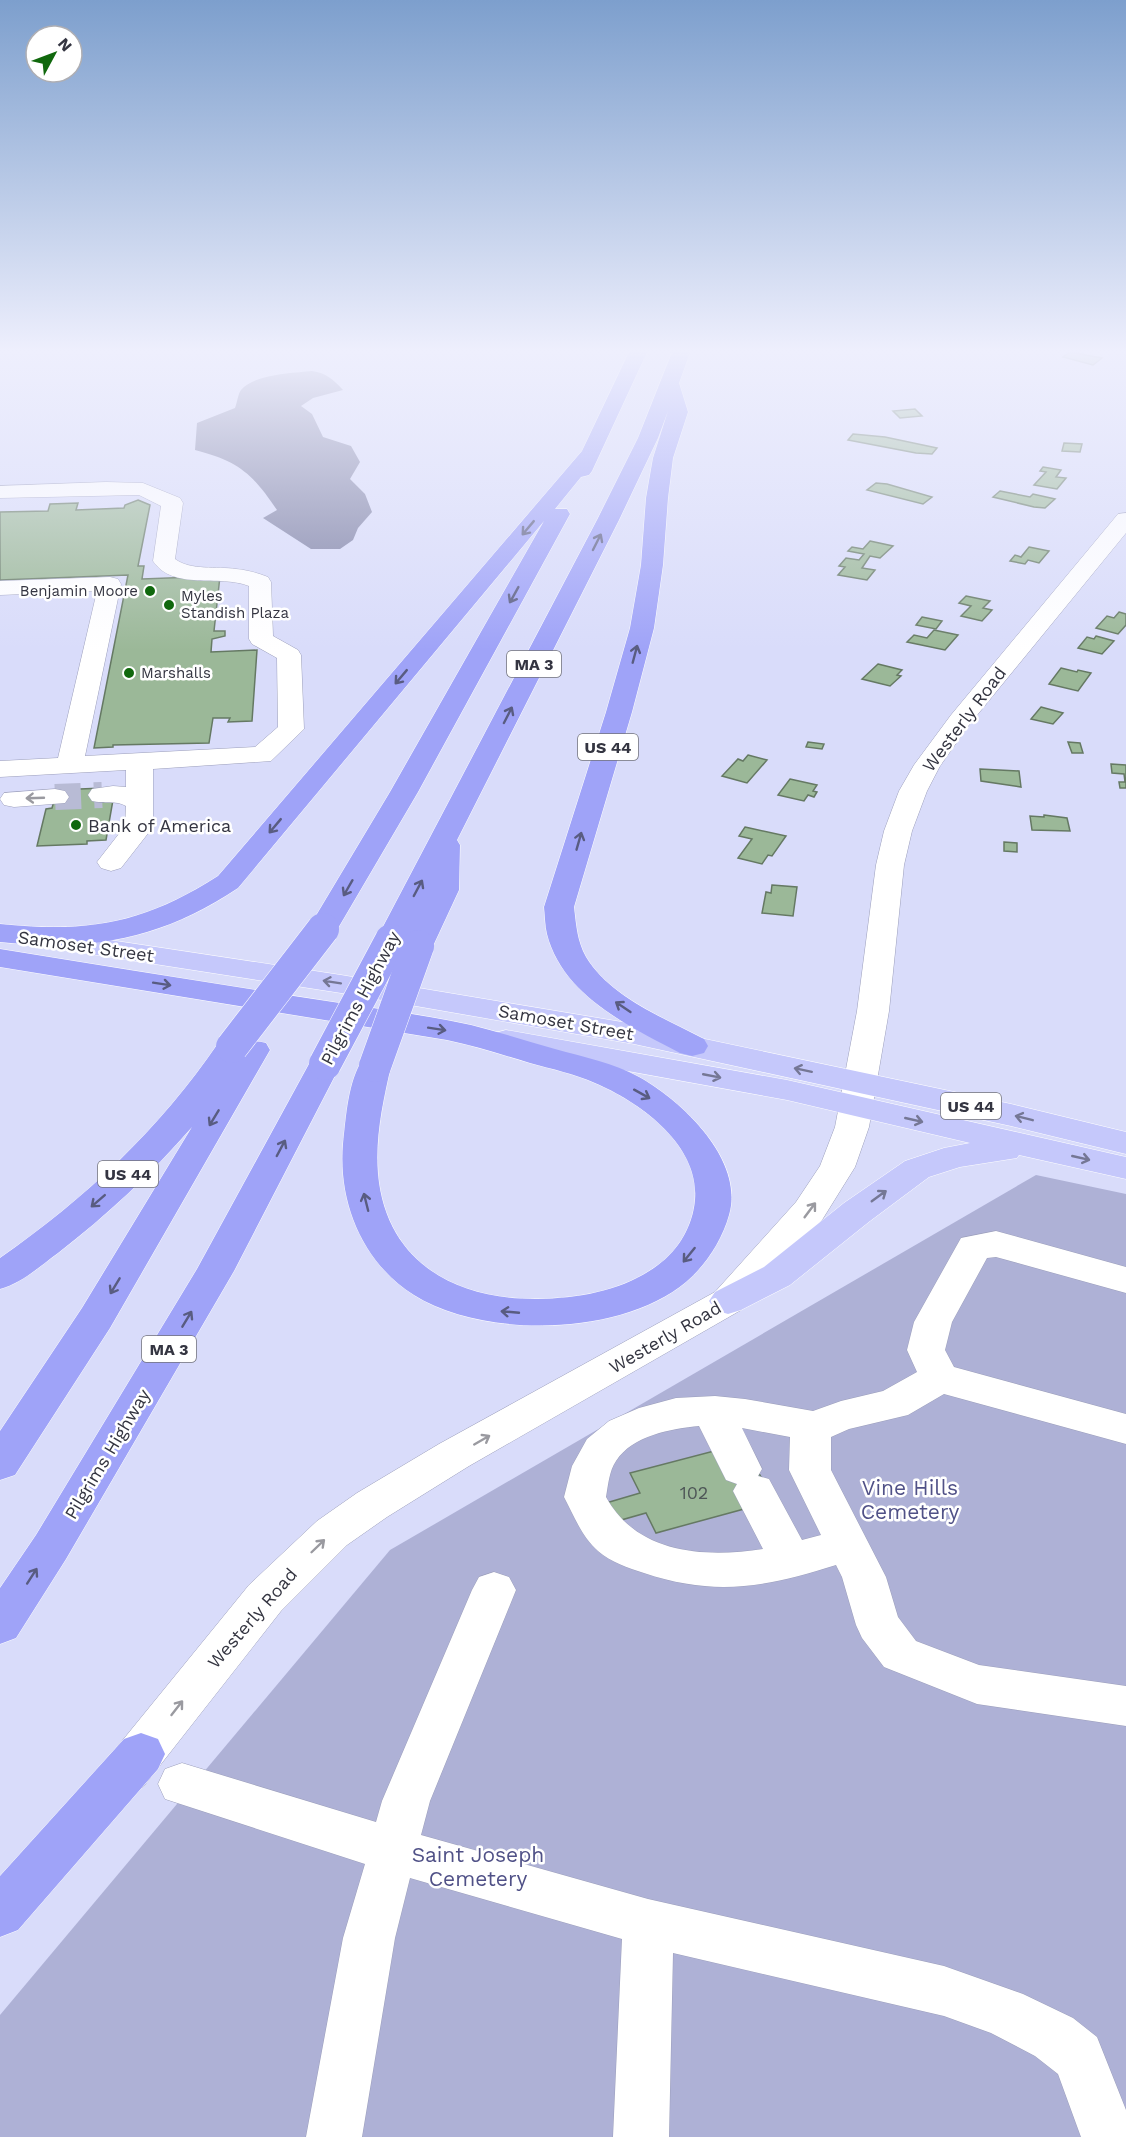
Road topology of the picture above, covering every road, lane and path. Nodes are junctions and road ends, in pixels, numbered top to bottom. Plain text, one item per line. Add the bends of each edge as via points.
1 (642, 450) edge
2 (666, 450) edge
3 (592, 451) joint
4 (0, 492) edge
5 (1126, 519) edge
6 (0, 588) edge
7 (140, 761) junction
8 (70, 765) junction
9 (0, 769) edge
10 (102, 795) tunnel mouth
11 (55, 797) tunnel mouth
12 (14, 799) dead end
13 (140, 804) junction
14 (111, 862) dead end
15 (0, 933) edge
16 (37, 938) junction
17 (404, 943) junction
18 (0, 958) edge
19 (0, 974) edge
20 (104, 975) junction
21 (468, 1034) junction
22 (692, 1046) junction
23 (243, 1048) junction
24 (858, 1095) junction
25 (1126, 1143) edge
26 (1035, 1147) junction
27 (1126, 1168) edge
28 (0, 1276) edge
29 (1126, 1280) edge
30 (728, 1301) junction
31 (939, 1378) junction
32 (715, 1411) junction
33 (815, 1427) junction
34 (1126, 1429) edge
35 (0, 1464) edge
36 (848, 1544) junction
37 (792, 1562) junction
38 (494, 1590) dead end
39 (0, 1625) edge
40 (1126, 1706) edge
41 (141, 1754) junction
42 (182, 1784) dead end
43 (393, 1850) junction
44 (0, 1913) edge
45 (648, 1923) junction
46 (0, 1930) edge
47 (334, 2137) edge
48 (641, 2137) edge
49 (1109, 2137) edge

17 -> 1 highway, MA 3 via 444,890 446,835
22 -> 2 highway, US 44 via 628,1011 596,988 571,960 558,927 559,907 619,712 645,611
3 -> 16 highway via 228,882 181,912 150,924 100,934
3 -> 23 highway, bridge via 404,792 323,929
4 - 7 street via 143,489 172,503 164,561 168,566 260,582 261,639 289,656 291,729 262,755
5 - 24 street, Westerly Road via 960,720 913,791 890,865 877,984
6 - 8 street via 110,584
7 - 8 street
7 - 13 street
8 - 9 street
10 - 13 street via 123,794
11 -> 12 street
13 - 14 street via 139,827
15 - 16 highway, Samoset Street
22 -> 16 main road, Samoset Street via 558,1019
21 -> 17 highway, bridge via 607,1075 651,1098 695,1143 708,1168 713,1212 702,1238 666,1277 637,1294 581,1310 499,1311 449,1297 408,1273 390,1254 369,1215 359,1159 366,1099
39 -> 17 highway, Pilgrims Highway / MA 3, bridge via 51,1547 215,1271 325,1065
18 - 20 highway, Samoset Street
19 - 20 highway, US 44
20 -> 21 highway, Samoset Street / US 44
21 -> 24 main road, Samoset Street / US 44 via 787,1090
24 -> 22 main road, Samoset Street / US 44
23 -> 28 highway, US 44 via 132,1171 39,1249
23 -> 35 highway via 96,1318
25 -> 24 main road, Samoset Street / US 44 via 1011,1115
24 -> 26 main road, Samoset Street / US 44
30 -> 24 street, Westerly Road via 803,1219 825,1189 846,1147
26 -> 27 main road, Samoset Street / US 44
30 -> 26 main road via 777,1276 917,1169 956,1155
29 - 31 street via 996,1244 974,1247 933,1322 926,1350
41 -> 30 street, Westerly Road via 265,1598 332,1533 454,1455
31 - 33 street via 894,1404 841,1416
31 - 34 street
32 - 33 street via 737,1411
32 - 37 street via 726,1441
32 - 37 street via 652,1418 621,1433 601,1450 590,1473 585,1497 610,1537 666,1564 713,1572
33 - 36 street via 808,1441 810,1470
36 - 37 street
36 - 40 street via 864,1577 878,1625 900,1654 977,1684
38 - 43 street via 406,1801
41 - 44 highway
41 - 46 street, Westerly Road
42 - 43 street
43 - 45 street
43 - 47 street via 369,1938
45 - 48 street
45 - 49 street via 944,1991 1004,2012 1053,2037 1078,2056

